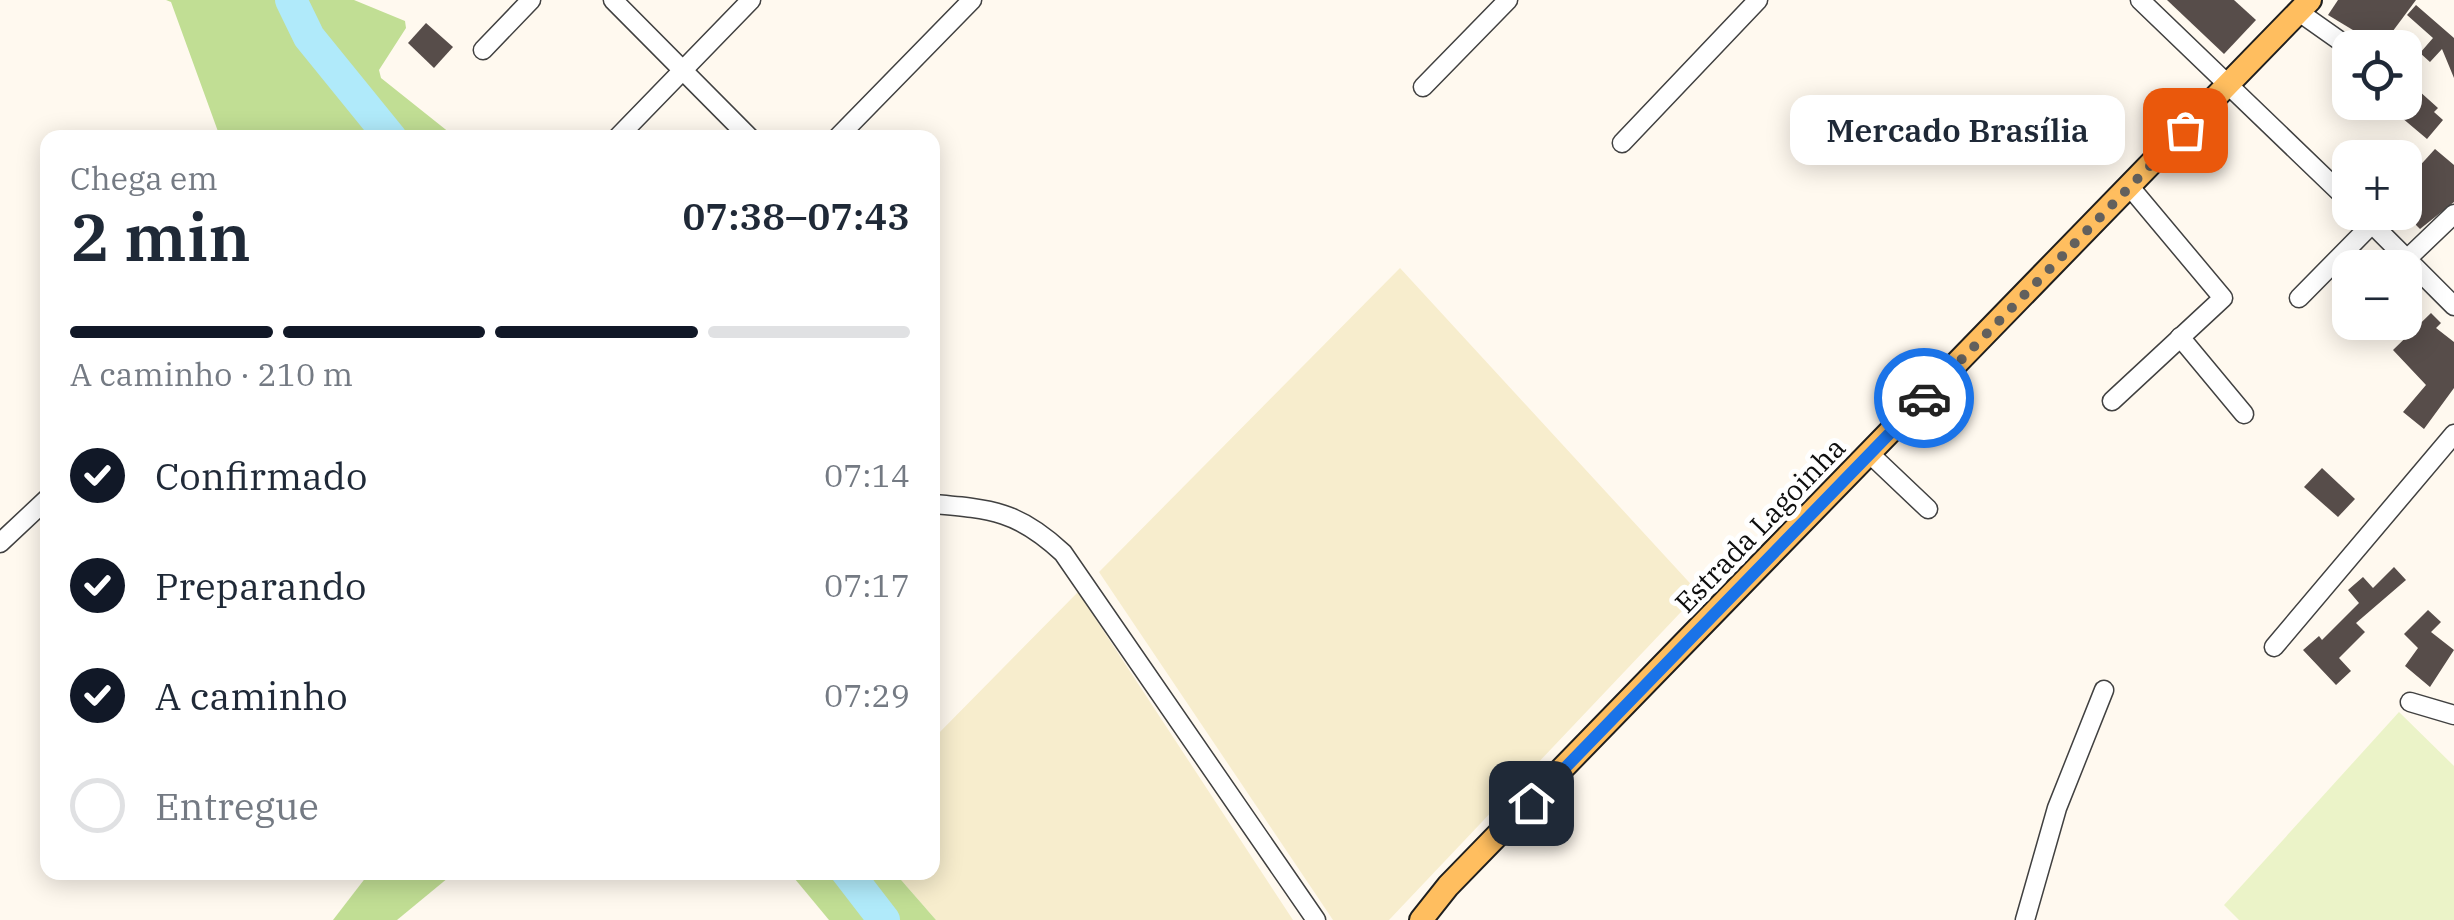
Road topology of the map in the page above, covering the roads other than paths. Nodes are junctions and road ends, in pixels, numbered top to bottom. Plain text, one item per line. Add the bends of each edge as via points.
1 (531, 0) edge
2 (613, 0) edge
3 (751, 0) edge
4 (972, 0) edge
5 (1508, 0) edge
6 (1758, 0) edge
7 (2140, 0) edge
8 (2304, 6) edge
9 (2332, 32) edge
10 (483, 50) dead end
11 (682, 70) junction
12 (2230, 83) junction
13 (1423, 87) dead end
14 (625, 130) edge
15 (742, 130) edge
16 (845, 130) edge
17 (1622, 143) dead end
18 (2332, 184) edge
19 (2130, 187) junction
20 (2454, 214) edge
21 (2356, 230) edge
22 (2378, 230) edge
23 (2398, 250) edge
24 (2416, 250) edge
25 (2422, 274) edge
26 (2299, 298) dead end
27 (2454, 306) edge
28 (2180, 337) junction
29 (2112, 401) dead end
30 (2244, 414) dead end
31 (2454, 434) edge
32 (1870, 454) junction
33 (940, 505) edge
34 (40, 506) edge
35 (1928, 508) dead end
36 (0, 543) edge
37 (2274, 647) dead end
38 (2104, 690) dead end
39 (2410, 702) dead end
40 (2454, 715) edge
41 (1316, 920) edge
42 (1421, 920) edge
43 (2025, 920) edge

1 - 10 street
2 - 11 street
3 - 11 street
4 - 16 street
5 - 13 street
6 - 17 street
7 - 12 street
8 - 9 street
8 - 12 main road, Estrada Lagoinha
11 - 14 street
11 - 15 street
12 - 18 street
12 - 19 main road, Estrada Lagoinha
19 - 28 street via 2223,298
19 - 32 main road, Estrada Lagoinha
20 - 24 street
21 - 26 street
22 - 23 street
25 - 27 street
28 - 29 street
28 - 30 street
31 - 37 street
32 - 35 street
32 - 42 main road, Estrada Lagoinha
33 - 41 street via 1010,513 1063,553
34 - 36 street
38 - 43 street via 2057,808
39 - 40 street

